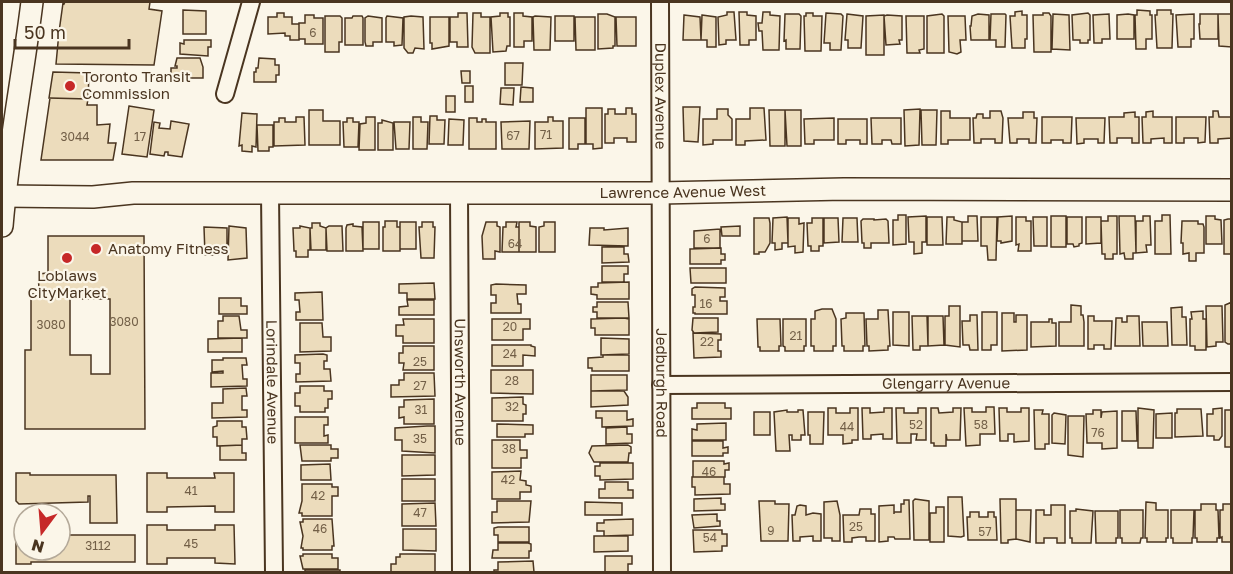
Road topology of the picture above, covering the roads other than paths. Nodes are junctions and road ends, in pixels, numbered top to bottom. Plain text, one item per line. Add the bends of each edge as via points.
1 (32, 2) edge
2 (251, 2) edge
3 (660, 2) edge
4 (225, 94) dead end
5 (3, 190) edge
6 (1232, 190) edge
7 (270, 193) junction
8 (459, 193) junction
9 (660, 193) junction
10 (2, 226) edge
11 (1232, 382) edge
12 (661, 385) junction
13 (274, 573) edge
14 (461, 573) edge
15 (662, 573) edge

1 - 5 main road
2 - 4 street
3 - 9 street, Duplex Avenue
5 - 7 main road, Lawrence Avenue West via 93,186 133,193
5 - 10 main road
6 - 9 main road, Lawrence Avenue West via 844,189
7 - 8 main road, Lawrence Avenue West
7 - 13 street, Lorindale Avenue
8 - 9 main road, Lawrence Avenue West
8 - 14 street, Unsworth Avenue
9 - 12 street, Jedburgh Road
11 - 12 street, Glengarry Avenue
12 - 15 street, Jedburgh Road

